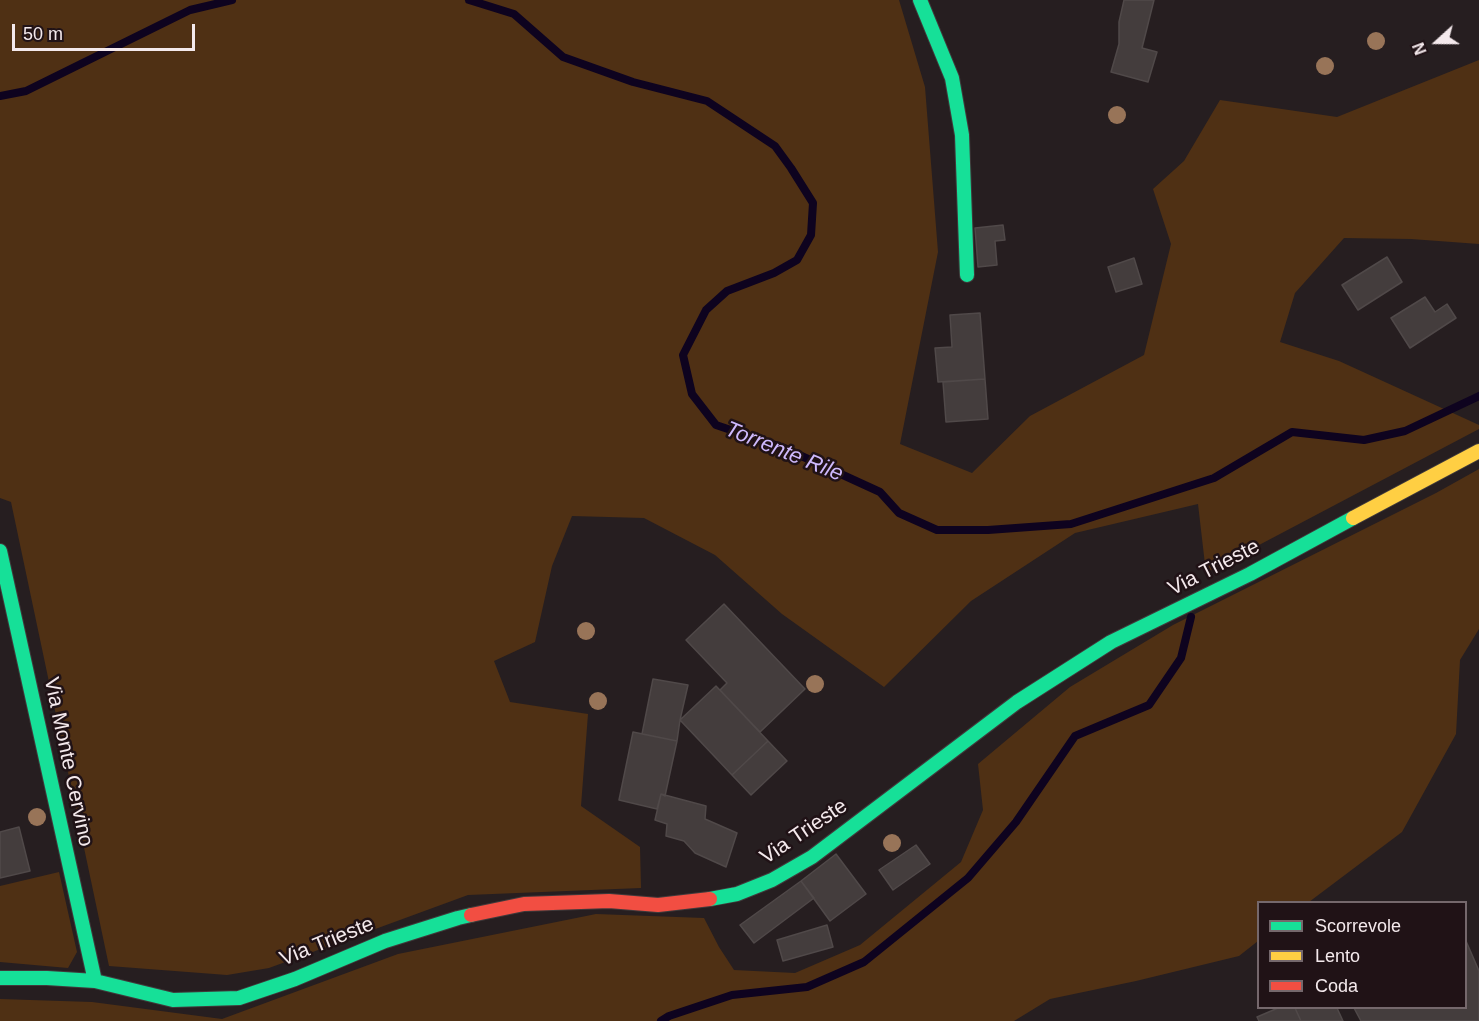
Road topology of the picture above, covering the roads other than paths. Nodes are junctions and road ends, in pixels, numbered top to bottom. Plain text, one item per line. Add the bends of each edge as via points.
1 (920, 0) edge
2 (967, 274) dead end
3 (1479, 451) edge
4 (0, 551) edge
5 (0, 978) edge
6 (95, 981) junction

1 - 2 street via 952,78 962,135
3 - 6 street, Via Trieste via 1250,574 1111,642 1017,702 812,857 737,894 657,905 524,904 458,918 385,941 239,998 173,1000
4 - 6 street, Via Monte Cervino
5 - 6 street, Via Trieste

